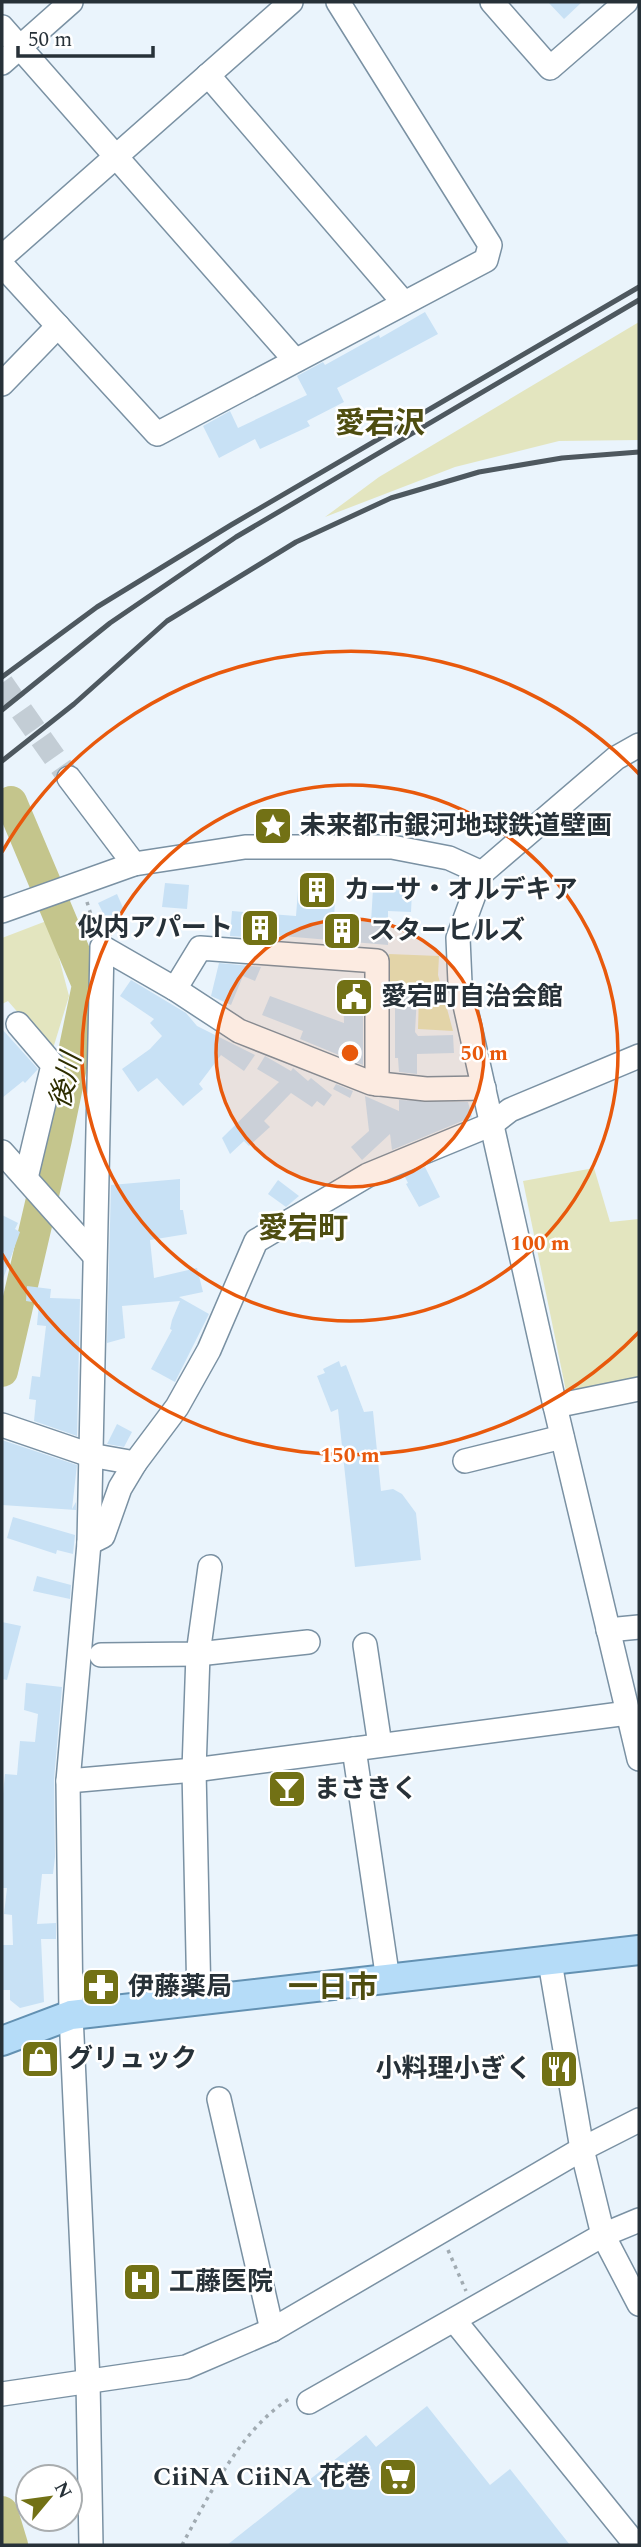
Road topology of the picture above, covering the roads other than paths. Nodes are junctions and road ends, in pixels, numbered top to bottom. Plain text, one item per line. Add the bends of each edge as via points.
1 (71, 2) edge
2 (290, 2) edge
3 (338, 2) edge
4 (492, 2) edge
5 (626, 2) edge
6 (2, 27) edge
7 (19, 47) junction
8 (2, 64) edge
9 (208, 75) junction
10 (116, 156) junction
11 (2, 257) edge
12 (2, 265) edge
13 (404, 303) junction
14 (58, 326) junction
15 (294, 359) junction
16 (2, 384) edge
17 (639, 745) edge
18 (69, 778) tunnel mouth
19 (134, 863) junction
20 (482, 873) junction
21 (2, 911) edge
22 (175, 989) junction
23 (18, 1024) dead end
24 (639, 1056) edge
25 (377, 1084) junction
26 (484, 1088) junction
27 (492, 1124) junction
28 (2, 1152) edge
29 (29, 1182) junction
30 (94, 1255) junction
31 (639, 1388) edge
32 (555, 1406) junction
33 (4, 1426) edge
34 (562, 1437) junction
35 (90, 1455) junction
36 (465, 1461) dead end
37 (135, 1462) junction
38 (89, 1543) junction
39 (210, 1567) dead end
40 (639, 1627) edge
41 (608, 1630) junction
42 (308, 1642) dead end
43 (365, 1645) dead end
44 (101, 1654) dead end
45 (198, 1654) junction
46 (628, 1713) junction
47 (380, 1745) junction
48 (354, 1749) junction
49 (639, 1759) edge
50 (194, 1770) junction
51 (68, 1781) junction
52 (639, 1950) edge
53 (550, 1962) junction
54 (388, 1980) junction
55 (199, 2001) junction
56 (71, 2015) junction
57 (2, 2041) edge
58 (219, 2099) dead end
59 (639, 2120) edge
60 (582, 2149) junction
61 (639, 2220) edge
62 (603, 2235) junction
63 (639, 2304) edge
64 (454, 2320) junction
65 (272, 2330) junction
66 (88, 2381) junction
67 (2, 2394) edge
68 (309, 2402) dead end
69 (91, 2545) edge
70 (636, 2545) edge

1 - 7 street
2 - 9 street
3 - 13 street via 490,245 486,260
4 - 5 street via 550,68
6 - 7 street
7 - 8 street
7 - 10 street
9 - 10 street
9 - 13 street
10 - 11 street
10 - 15 street
12 - 14 street
13 - 15 street
14 - 15 street via 156,434
14 - 16 street
17 - 20 street via 616,758
18 - 19 street
19 - 20 street via 245,847 392,847 449,859
19 - 21 street
20 - 26 street via 458,938 460,983
22 - 25 street via 239,1031
22 - 25 street via 200,948 377,961
22 - 30 street via 102,947
23 - 29 street via 53,1065
24 - 27 street via 510,1111
25 - 26 street
26 - 27 street
27 - 32 street
27 - 37 street via 368,1175 256,1241 209,1350 177,1407
28 - 29 street
29 - 30 street
30 - 35 street
31 - 32 street
32 - 34 street
33 - 35 street
34 - 36 street
34 - 41 street
35 - 37 street
35 - 38 street
37 - 38 street via 113,1504 103,1536
38 - 51 street
39 - 45 street
40 - 41 street
41 - 46 street
42 - 45 street
43 - 47 street
44 - 45 street
45 - 50 street
46 - 47 street
46 - 49 street
47 - 48 street
48 - 50 street
48 - 54 street
50 - 51 street
50 - 55 street
51 - 56 street
52 - 53 main road
53 - 54 main road
53 - 60 street
54 - 55 main road
55 - 56 main road
56 - 57 main road
56 - 66 street
58 - 65 street
59 - 60 street
60 - 62 street
60 - 65 street
61 - 62 street
62 - 63 street
62 - 64 street
64 - 68 street
64 - 70 street
65 - 66 street via 186,2367
66 - 67 street
66 - 69 street

